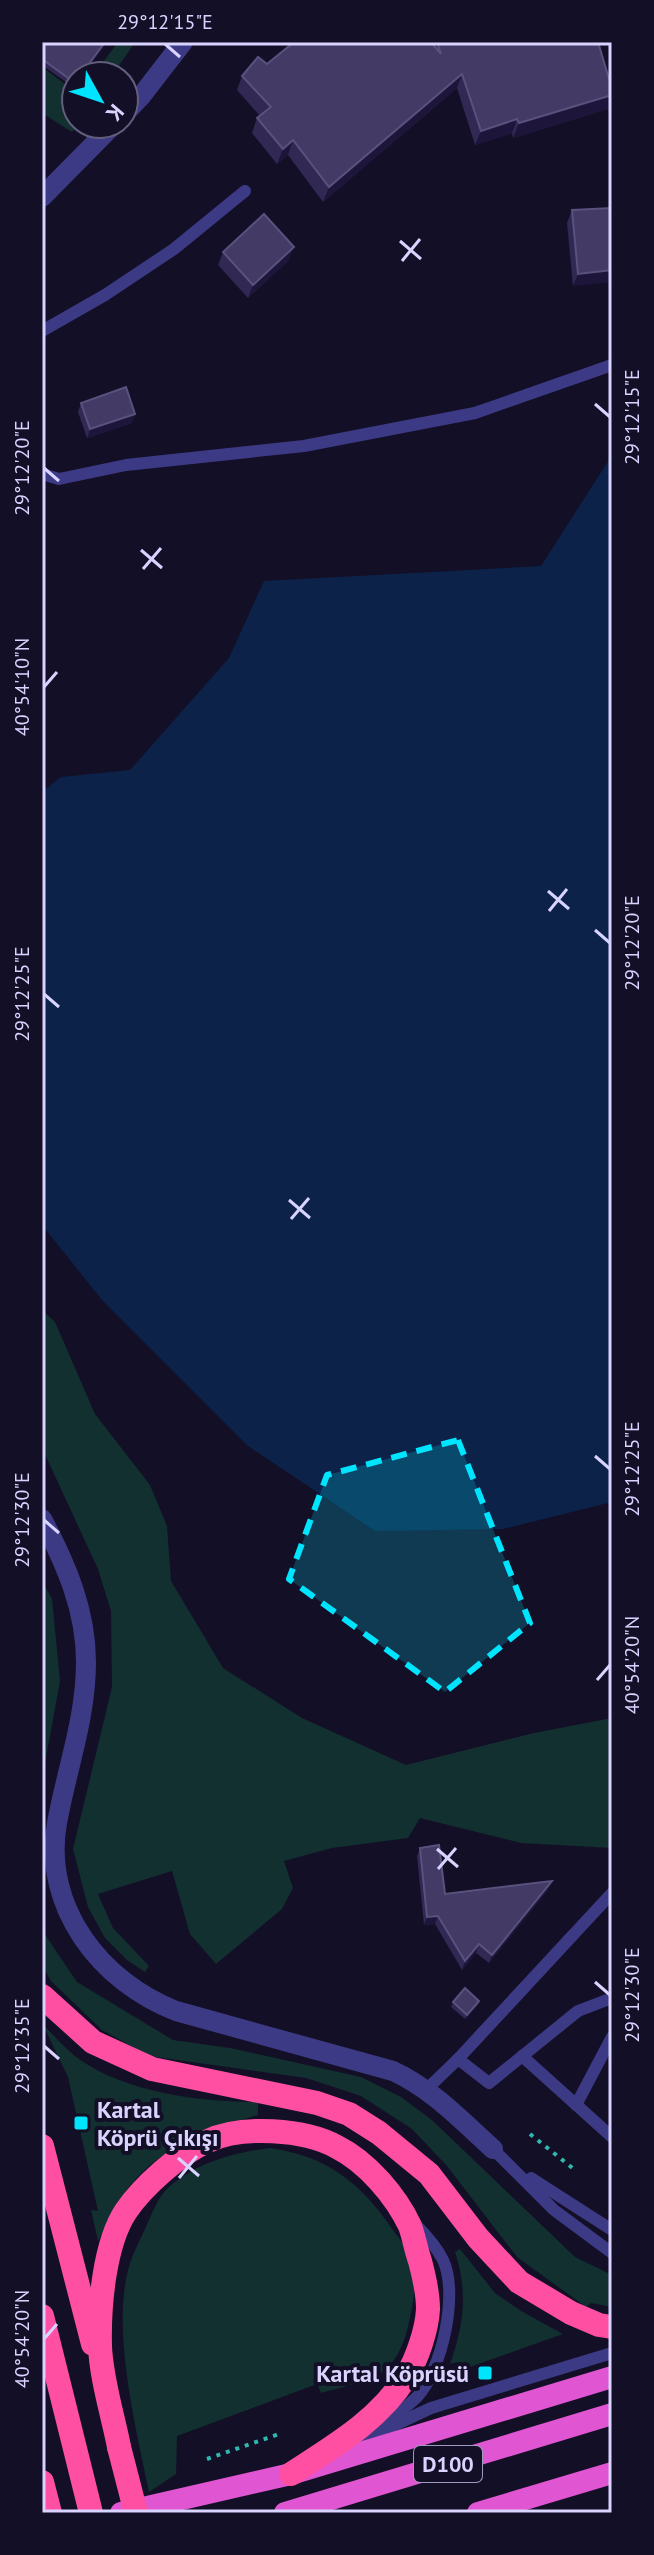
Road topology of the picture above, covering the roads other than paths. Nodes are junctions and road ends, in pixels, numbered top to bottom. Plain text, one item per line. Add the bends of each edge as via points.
1 (183, 42) edge
2 (140, 97) edge
3 (98, 140) edge
4 (245, 191) dead end
5 (43, 193) edge
6 (42, 331) edge
7 (612, 365) edge
8 (42, 474) edge
9 (43, 1521) edge
10 (612, 1893) edge
11 (42, 1996) edge
12 (612, 1998) edge
13 (612, 2037) edge
14 (522, 2056) junction
15 (458, 2059) junction
16 (427, 2089) junction
17 (576, 2105) junction
18 (612, 2137) edge
19 (42, 2146) edge
20 (493, 2149) junction
21 (612, 2230) edge
22 (612, 2253) edge
23 (42, 2316) edge
24 (612, 2327) edge
25 (612, 2353) edge
26 (612, 2377) edge
27 (612, 2414) edge
28 (119, 2447) junction
29 (612, 2473) edge
30 (291, 2474) junction
31 (42, 2482) edge
32 (50, 2513) edge
33 (91, 2513) edge
34 (121, 2513) edge
35 (136, 2513) edge
36 (285, 2513) edge
37 (478, 2513) edge

1 - 2 street
3 - 5 street
4 - 6 lane via 174,249
7 - 8 lane via 475,413 304,446 126,465 59,479
9 - 16 street via 78,1598 83,1626 84,1707 56,1824 55,1856 59,1886 80,1937 110,1970 155,2003 393,2071
10 - 15 lane
11 - 24 highway via 93,2042 152,2069 349,2114 429,2174 519,2282 571,2313
12 - 14 lane via 578,2011
13 - 17 lane
14 - 15 lane via 489,2083
14 - 17 lane
15 - 16 lane
16 - 20 street
17 - 18 lane
19 - 28 highway
20 - 21 lane via 546,2190
20 - 22 lane via 554,2210
23 - 33 highway
25 - 30 lane via 431,2408
26 - 30 highway
27 - 36 highway, D100
28 - 30 highway via 100,2348 109,2255 124,2214 173,2164 208,2140 246,2132 289,2132 337,2146 374,2175 410,2227 428,2309 407,2376 378,2412
28 - 35 highway, bridge
29 - 37 highway, D100
30 - 34 highway
31 - 32 highway

